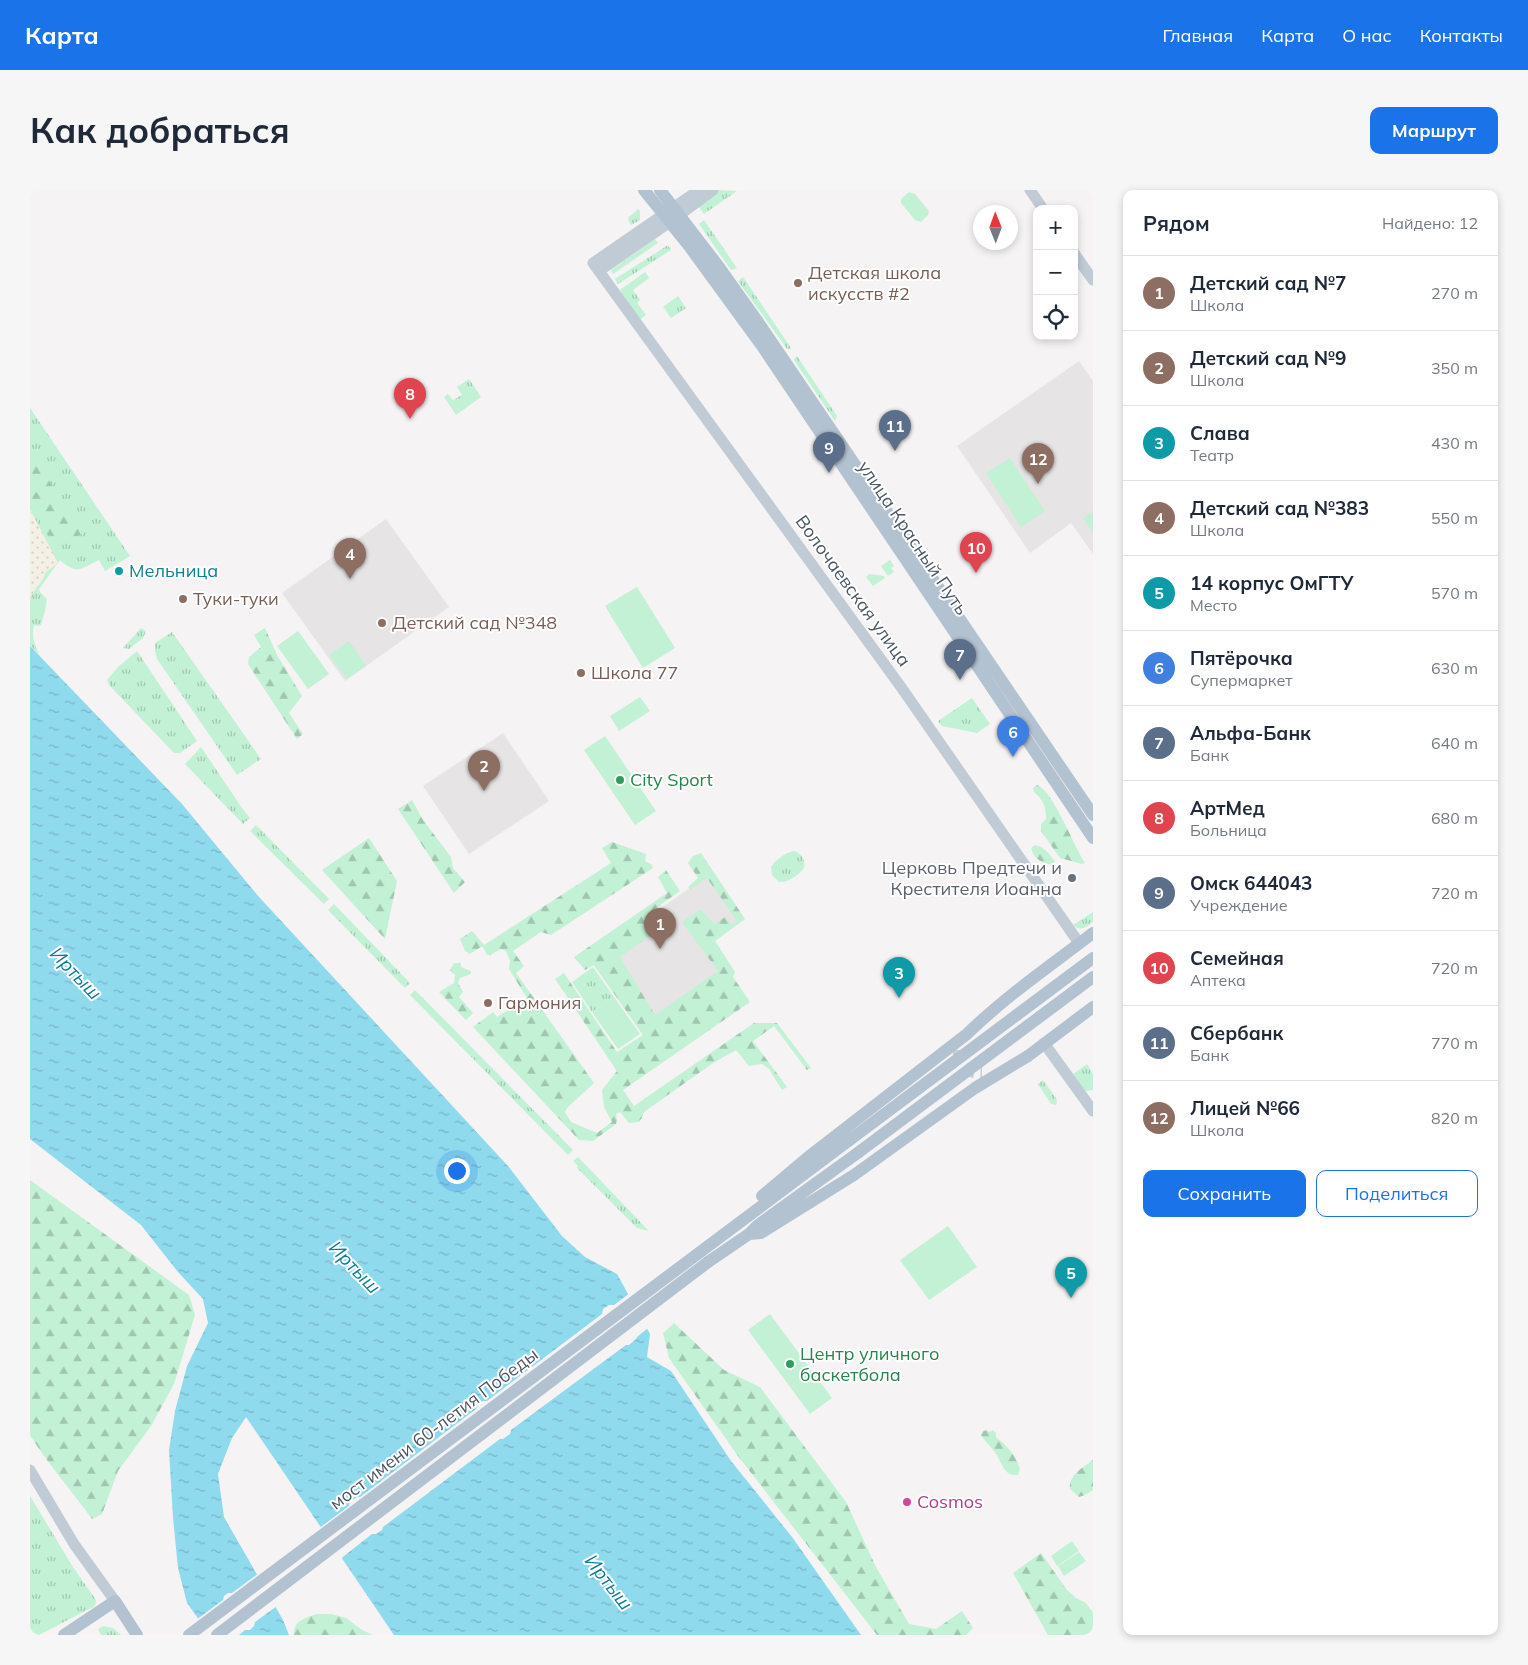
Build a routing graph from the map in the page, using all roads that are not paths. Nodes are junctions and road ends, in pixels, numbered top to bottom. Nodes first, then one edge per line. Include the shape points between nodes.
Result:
1 (644, 190) edge
2 (660, 190) edge
3 (698, 190) edge
4 (713, 190) edge
5 (1030, 190) edge
6 (1040, 205) edge
7 (672, 215) junction
8 (1078, 259) edge
9 (1093, 280) edge
10 (884, 517) junction
11 (1093, 815) edge
12 (1093, 838) edge
13 (1093, 933) edge
14 (1079, 943) junction
15 (1093, 958) edge
16 (1093, 978) edge
17 (1093, 1007) edge
18 (967, 1034) junction
19 (1044, 1044) junction
20 (959, 1050) dead end
21 (1010, 1067) junction
22 (982, 1073) tunnel mouth
23 (1093, 1111) edge
24 (750, 1215) junction
25 (749, 1234) junction
26 (30, 1470) edge
27 (117, 1604) junction
28 (64, 1635) edge
29 (78, 1635) edge
30 (137, 1635) edge
31 (189, 1635) edge
32 (217, 1635) edge

1 - 7 main road, улица Красный Путь
2 - 7 main road, улица Красный Путь
3 - 7 street
4 - 7 street
5 - 6 street
7 - 10 main road, улица Красный Путь via 758,322
7 - 14 street, Волочаевская улица via 596,267 901,687
8 - 9 street
10 - 11 main road, улица Красный Путь
10 - 12 main road, улица Красный Путь
13 - 14 main road
14 - 18 main road via 996,1006
15 - 24 main road, мост имени 60-летия Победы, bridge
16 - 25 main road, bridge
17 - 19 main road
18 - 20 main road
18 - 24 main road via 771,1188 757,1200
19 - 21 main road
19 - 23 street
21 - 22 main road
21 - 25 main road via 974,1088 854,1175 762,1232
24 - 31 main road, мост имени 60-летия Победы
25 - 32 main road, мост имени 60-летия Победы, bridge
26 - 27 street via 74,1544
27 - 28 main road
27 - 29 main road
27 - 30 main road

